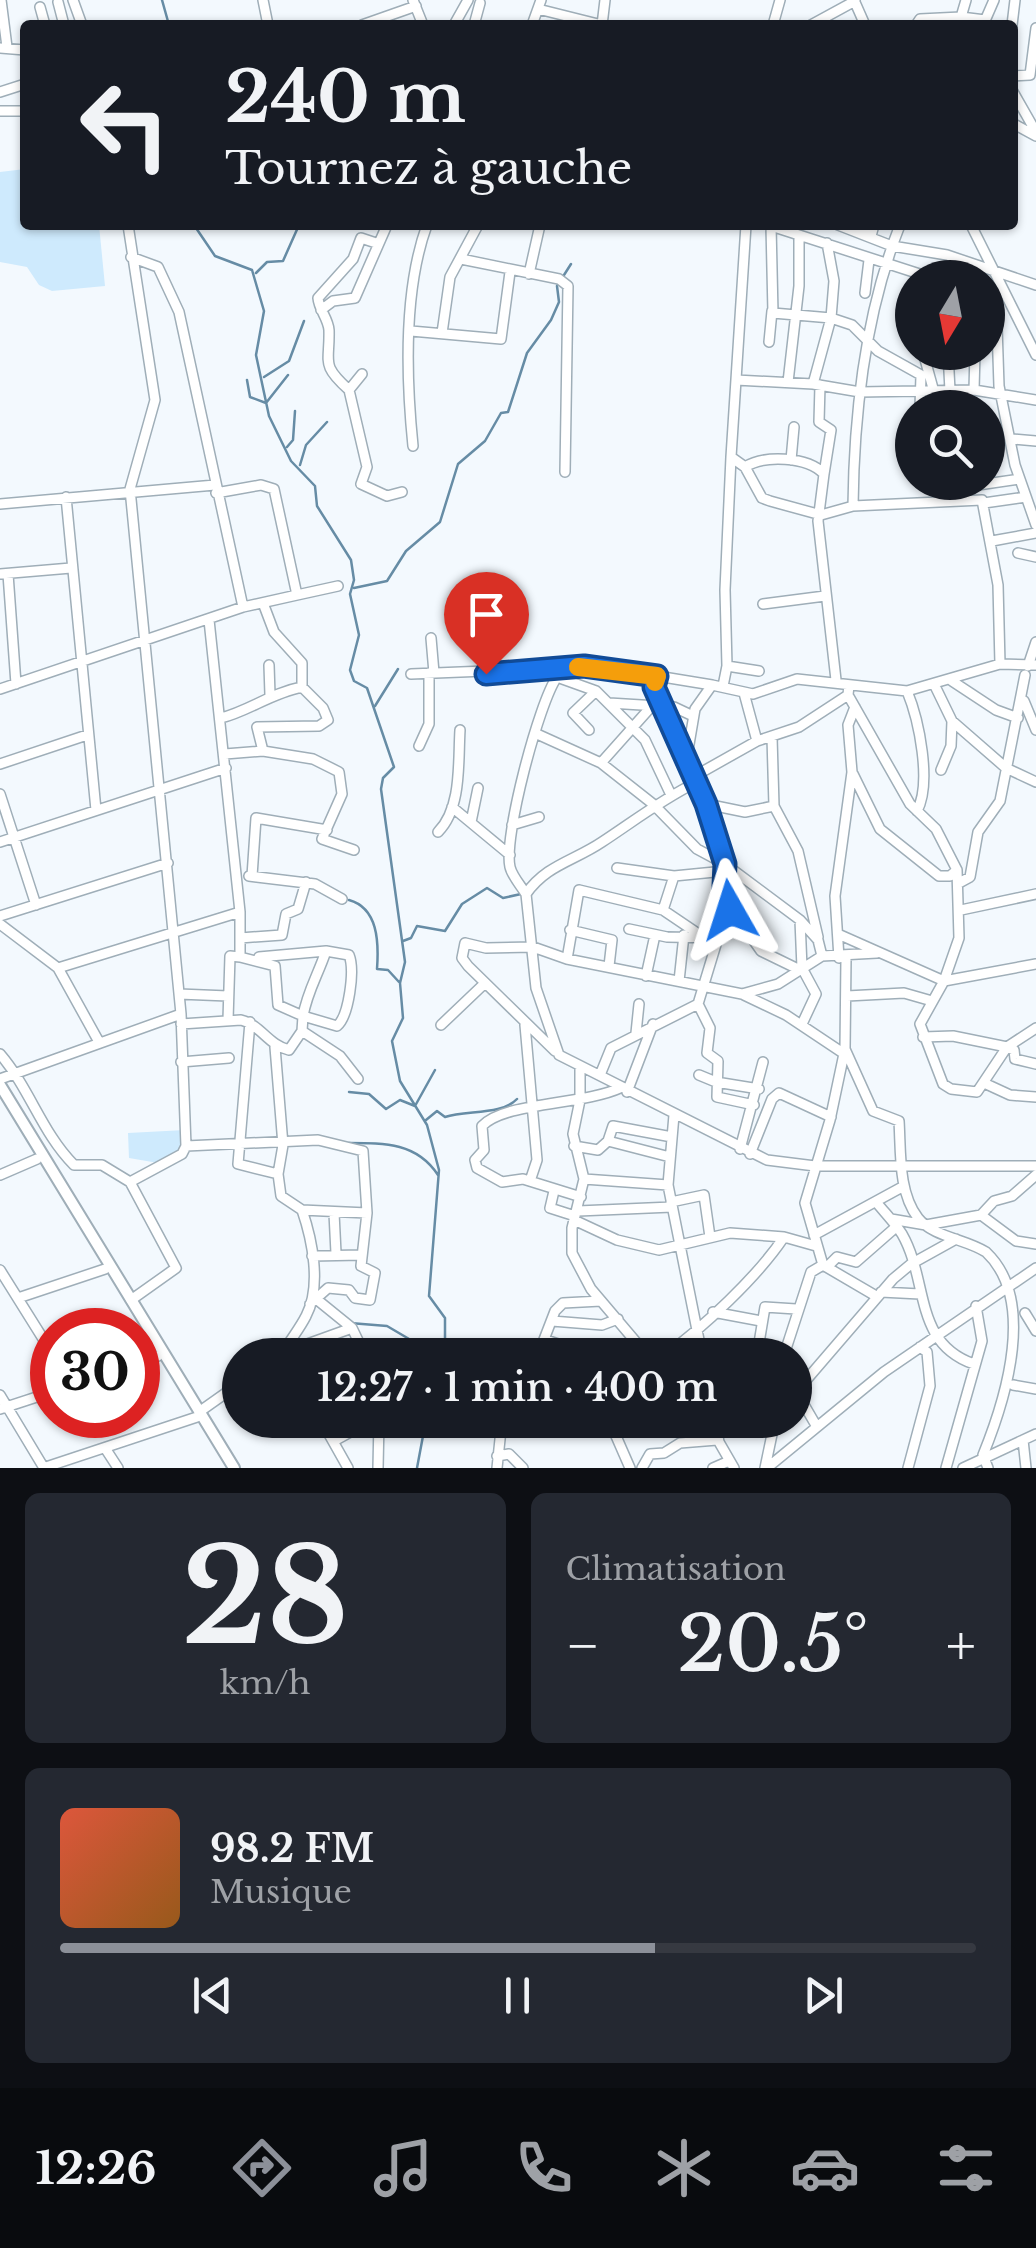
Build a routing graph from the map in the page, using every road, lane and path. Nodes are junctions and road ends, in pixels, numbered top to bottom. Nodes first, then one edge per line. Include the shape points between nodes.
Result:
1 (1, 0) edge
2 (966, 0) edge
3 (854, 1) edge
4 (415, 2) edge
5 (480, 3) dead end
6 (540, 4) edge
7 (40, 8) dead end
8 (961, 17) junction
9 (44, 20) edge
10 (374, 20) edge
11 (475, 20) edge
12 (587, 20) edge
13 (821, 20) edge
14 (920, 20) edge
15 (975, 20) edge
16 (1036, 35) edge
17 (3, 48) edge
18 (1018, 76) edge
19 (1018, 101) edge
20 (1036, 134) edge
21 (129, 230) edge
22 (384, 230) edge
23 (425, 230) edge
24 (476, 230) edge
25 (539, 230) edge
26 (746, 230) edge
27 (769, 230) edge
28 (781, 230) edge
29 (873, 230) edge
30 (898, 230) edge
31 (974, 230) edge
32 (799, 236) junction
33 (827, 242) junction
34 (376, 244) junction
35 (892, 246) junction
36 (132, 257) junction
37 (461, 259) junction
38 (869, 260) junction
39 (957, 260) edge
40 (990, 260) edge
41 (888, 264) junction
42 (895, 266) edge
43 (510, 272) junction
44 (1005, 272) edge
45 (529, 274) junction
46 (1036, 285) edge
47 (1005, 288) edge
48 (865, 293) dead end
49 (1005, 299) edge
50 (1012, 300) junction
51 (321, 310) junction
52 (772, 312) junction
53 (795, 315) junction
54 (830, 318) junction
55 (410, 331) junction
56 (442, 333) junction
57 (868, 336) junction
58 (769, 342) dead end
59 (1036, 356) edge
60 (949, 370) edge
61 (975, 370) edge
62 (362, 374) dead end
63 (736, 380) junction
64 (788, 382) junction
65 (816, 384) junction
66 (348, 390) junction
67 (927, 390) edge
68 (950, 390) edge
69 (974, 390) edge
70 (860, 392) junction
71 (895, 392) edge
72 (1005, 393) edge
73 (1036, 400) edge
74 (1005, 409) edge
75 (794, 426) dead end
76 (1012, 439) junction
77 (1036, 440) edge
78 (413, 446) dead end
79 (731, 458) junction
80 (791, 460) junction
81 (745, 467) junction
82 (565, 472) dead end
83 (824, 474) junction
84 (1020, 480) junction
85 (1005, 481) edge
86 (216, 489) junction
87 (130, 490) junction
88 (402, 492) dead end
89 (1026, 497) junction
90 (66, 498) junction
91 (951, 500) edge
92 (972, 500) edge
93 (984, 503) junction
94 (0, 504) edge
95 (852, 506) junction
96 (821, 515) junction
97 (1036, 529) edge
98 (992, 541) junction
99 (1018, 553) dead end
100 (1036, 557) edge
101 (72, 568) junction
102 (4, 574) edge
103 (338, 586) dead end
104 (297, 594) junction
105 (825, 596) junction
106 (263, 603) junction
107 (763, 604) dead end
108 (243, 607) junction
109 (5, 618) edge
110 (209, 620) junction
111 (431, 638) dead end
112 (147, 641) junction
113 (1036, 642) edge
114 (79, 663) junction
115 (1000, 664) junction
116 (269, 665) dead end
117 (727, 666) junction
118 (1027, 668) edge
119 (759, 671) dead end
120 (432, 673) junction
121 (411, 674) dead end
122 (657, 676) junction
123 (836, 680) junction
124 (952, 680) junction
125 (1036, 680) edge
126 (16, 684) junction
127 (717, 686) junction
128 (935, 686) junction
129 (302, 687) junction
130 (0, 689) edge
131 (849, 690) junction
132 (596, 691) junction
133 (907, 691) junction
134 (744, 693) junction
135 (270, 695) junction
136 (1023, 699) junction
137 (608, 703) junction
138 (855, 707) junction
139 (246, 708) junction
140 (650, 708) junction
141 (661, 708) junction
142 (693, 716) junction
143 (220, 718) junction
144 (1018, 718) junction
145 (952, 721) junction
146 (257, 728) junction
147 (631, 729) junction
148 (460, 730) dead end
149 (589, 730) dead end
150 (1036, 730) edge
151 (537, 734) junction
152 (86, 735) junction
153 (772, 736) junction
154 (757, 741) junction
155 (418, 746) dead end
156 (263, 751) junction
157 (224, 754) junction
158 (686, 762) junction
159 (601, 763) junction
160 (0, 764) edge
161 (226, 768) junction
162 (1006, 768) junction
163 (941, 770) dead end
164 (852, 772) junction
165 (694, 780) junction
166 (1036, 782) edge
167 (478, 788) dead end
168 (161, 789) junction
169 (0, 794) edge
170 (670, 795) junction
171 (654, 804) junction
172 (706, 804) junction
173 (774, 806) junction
174 (452, 807) junction
175 (96, 810) junction
176 (917, 812) junction
177 (538, 818) dead end
178 (471, 822) junction
179 (512, 825) junction
180 (327, 830) junction
181 (438, 832) dead end
182 (14, 837) junction
183 (0, 842) edge
184 (354, 850) dead end
185 (510, 855) junction
186 (168, 864) junction
187 (617, 868) dead end
188 (725, 868) junction
189 (956, 870) junction
190 (237, 876) junction
191 (252, 876) junction
192 (674, 876) junction
193 (306, 882) junction
194 (959, 883) junction
195 (526, 894) junction
196 (1036, 894) edge
197 (342, 900) dead end
198 (36, 905) junction
199 (723, 908) junction
200 (663, 910) junction
201 (961, 910) junction
202 (240, 912) junction
203 (0, 916) edge
204 (800, 920) junction
205 (0, 924) edge
206 (629, 929) dead end
207 (570, 930) junction
208 (174, 934) junction
209 (838, 934) junction
210 (655, 935) junction
211 (684, 935) junction
212 (700, 936) junction
213 (240, 938) junction
214 (718, 938) junction
215 (818, 940) junction
216 (533, 947) junction
217 (326, 951) junction
218 (878, 953) junction
219 (240, 956) junction
220 (822, 956) junction
221 (256, 958) junction
222 (843, 958) junction
223 (567, 959) junction
224 (1036, 964) edge
225 (609, 966) junction
226 (58, 968) junction
227 (801, 969) junction
228 (646, 976) junction
229 (679, 981) junction
230 (944, 982) junction
231 (702, 983) junction
232 (484, 984) junction
233 (180, 994) junction
234 (742, 994) junction
235 (228, 996) junction
236 (848, 996) junction
237 (932, 1001) junction
238 (639, 1004) dead end
239 (698, 1004) junction
240 (303, 1016) junction
241 (1036, 1016) edge
242 (181, 1019) junction
243 (228, 1020) junction
244 (250, 1022) junction
245 (654, 1024) junction
246 (802, 1024) junction
247 (525, 1025) junction
248 (441, 1026) dead end
249 (1031, 1030) edge
250 (302, 1031) junction
251 (636, 1033) junction
252 (923, 1036) junction
253 (99, 1042) junction
254 (275, 1046) junction
255 (1008, 1047) junction
256 (844, 1051) junction
257 (0, 1054) edge
258 (559, 1056) junction
259 (229, 1058) dead end
260 (181, 1062) junction
261 (764, 1062) dead end
262 (1036, 1064) edge
263 (580, 1066) junction
264 (17, 1074) junction
265 (600, 1075) junction
266 (699, 1075) dead end
267 (358, 1079) dead end
268 (0, 1082) edge
269 (716, 1082) junction
270 (984, 1082) junction
271 (759, 1089) junction
272 (624, 1090) junction
273 (1036, 1097) edge
274 (0, 1099) edge
275 (580, 1100) junction
276 (754, 1105) junction
277 (530, 1108) junction
278 (674, 1115) junction
279 (830, 1117) junction
280 (672, 1137) junction
281 (608, 1141) junction
282 (241, 1142) junction
283 (283, 1145) junction
284 (186, 1146) junction
285 (574, 1146) junction
286 (745, 1151) junction
287 (670, 1157) junction
288 (37, 1159) junction
289 (902, 1164) junction
290 (815, 1166) junction
291 (1036, 1166) edge
292 (0, 1174) edge
293 (278, 1174) junction
294 (1036, 1175) edge
295 (584, 1178) junction
296 (530, 1181) junction
297 (130, 1182) junction
298 (668, 1185) junction
299 (904, 1186) junction
300 (554, 1191) junction
301 (581, 1197) junction
302 (672, 1204) junction
303 (877, 1204) junction
304 (302, 1210) junction
305 (334, 1213) junction
306 (368, 1213) junction
307 (981, 1215) junction
308 (576, 1216) junction
309 (893, 1223) junction
310 (926, 1226) junction
311 (710, 1237) junction
312 (784, 1237) junction
313 (956, 1239) junction
314 (815, 1240) junction
315 (1036, 1244) edge
316 (678, 1245) junction
317 (336, 1252) junction
318 (312, 1256) junction
319 (361, 1256) junction
320 (911, 1264) junction
321 (825, 1266) junction
322 (1036, 1268) edge
323 (105, 1269) junction
324 (0, 1270) edge
325 (1010, 1283) junction
326 (878, 1294) junction
327 (920, 1294) junction
328 (18, 1298) junction
329 (131, 1300) junction
330 (313, 1301) junction
331 (601, 1301) junction
332 (976, 1306) junction
333 (129, 1308) edge
334 (796, 1309) junction
335 (713, 1312) junction
336 (1025, 1314) junction
337 (30, 1318) edge
338 (618, 1319) junction
339 (552, 1321) junction
340 (762, 1322) junction
341 (352, 1328) junction
342 (1036, 1331) edge
343 (933, 1336) junction
344 (290, 1338) edge
345 (324, 1338) edge
346 (357, 1338) edge
347 (547, 1338) edge
348 (633, 1338) edge
349 (698, 1338) joint
350 (759, 1338) edge
351 (788, 1338) edge
352 (920, 1347) junction
353 (160, 1359) edge
354 (974, 1364) junction
355 (812, 1369) edge
356 (1013, 1384) junction
357 (1036, 1389) edge
358 (0, 1395) edge
359 (222, 1397) edge
360 (30, 1399) edge
361 (4, 1408) edge
362 (198, 1414) junction
363 (812, 1417) edge
364 (817, 1427) junction
365 (1036, 1434) edge
366 (332, 1438) edge
367 (340, 1438) edge
368 (376, 1438) edge
369 (500, 1438) edge
370 (617, 1438) edge
371 (715, 1438) edge
372 (717, 1438) edge
373 (772, 1438) edge
374 (1022, 1440) junction
375 (334, 1441) junction
376 (718, 1442) junction
377 (106, 1448) junction
378 (497, 1456) junction
379 (983, 1456) junction
380 (731, 1464) edge
381 (44, 1468) edge
382 (118, 1468) edge
383 (231, 1468) edge
384 (348, 1468) edge
385 (378, 1468) edge
386 (497, 1468) edge
387 (523, 1468) edge
388 (630, 1468) edge
389 (642, 1468) edge
390 (714, 1468) edge
391 (766, 1468) edge
392 (908, 1468) edge
393 (946, 1468) edge
394 (963, 1468) edge
395 (988, 1468) edge
396 (1026, 1468) edge

1 - 17 street
2 - 8 street
3 - 13 street
4 - 10 street
5 - 11 street
6 - 12 street
7 - 9 street
8 - 14 street
8 - 15 street
16 - 18 street via 1030,75
19 - 20 street
21 - 36 street
22 - 34 street
23 - 55 street
24 - 37 street
25 - 45 street
26 - 63 street
27 - 52 street
28 - 32 street
29 - 35 street
30 - 35 street
31 - 40 street
32 - 33 street
32 - 53 street
33 - 38 street
33 - 54 street via 834,281
34 - 51 street via 355,298
34 - 51 street via 361,239 349,265 320,292
35 - 39 street
35 - 41 street
36 - 86 street via 158,267 179,312
36 - 87 street via 155,400
37 - 43 street
37 - 56 street via 450,277
38 - 41 street
38 - 48 street
41 - 42 street
41 - 57 street
43 - 45 street
43 - 56 street via 501,339
44 - 46 street
45 - 82 street via 559,279 569,292
47 - 50 street
49 - 50 street
50 - 59 street
51 - 66 street via 330,371
52 - 53 street
52 - 58 street
53 - 54 street
53 - 64 street
54 - 57 street
54 - 65 street
55 - 56 street
55 - 78 street
57 - 67 street via 878,351 921,375
57 - 70 street
60 - 68 street
61 - 69 street
62 - 66 street
63 - 64 street
63 - 79 street
64 - 65 street
65 - 70 street
65 - 83 street via 819,422 832,437
66 - 88 street via 367,467 361,484 387,496
70 - 71 street
70 - 95 street
72 - 73 street
74 - 76 street
75 - 80 street
76 - 77 street
76 - 84 street
79 - 81 street
79 - 117 street
80 - 81 street
80 - 83 street
81 - 96 street via 762,498
83 - 96 street
84 - 85 street
84 - 89 street
86 - 87 street
86 - 104 street via 274,488
86 - 108 street
87 - 90 street
87 - 112 street
89 - 93 street
89 - 97 street
90 - 94 street
90 - 101 street
91 - 95 street
92 - 93 street
93 - 98 street
95 - 96 street
96 - 105 street
97 - 98 street
98 - 115 street
99 - 100 street
101 - 102 street
101 - 114 street
102 - 109 street
103 - 104 street
104 - 106 street
105 - 107 street
105 - 123 street
106 - 108 street
106 - 129 street via 274,632 302,663
108 - 110 street
109 - 126 street
110 - 112 street
110 - 143 street
111 - 120 street
112 - 114 street
112 - 168 street
113 - 118 street
114 - 126 street
114 - 152 street
115 - 118 street
115 - 124 street
116 - 135 street
117 - 119 street
117 - 127 street
118 - 125 street
118 - 136 street
120 - 121 street
120 - 122 street via 584,666
120 - 155 street via 429,724
122 - 127 street
122 - 141 street
123 - 131 street
123 - 134 street via 788,679
124 - 128 street
124 - 144 street
126 - 130 street
127 - 134 street
127 - 142 street
128 - 133 street
128 - 145 street
129 - 135 street
129 - 146 street via 323,708 325,723
131 - 133 street
131 - 138 street
131 - 153 street via 799,728
132 - 137 street
132 - 149 street via 572,713
132 - 151 street via 557,678
133 - 176 street via 923,792
134 - 154 street
135 - 139 street
136 - 144 street
136 - 150 street
137 - 140 street
137 - 147 street
138 - 164 street via 848,730
138 - 176 street
139 - 143 street
139 - 146 street
140 - 141 street
140 - 147 street
141 - 142 street
141 - 158 street
142 - 158 street
143 - 157 street
144 - 162 street
145 - 162 street
145 - 163 street via 952,746
146 - 156 street
147 - 159 street
147 - 170 street via 652,749
148 - 174 street
151 - 159 street
151 - 179 street
152 - 160 street
152 - 175 street
153 - 154 street
153 - 173 street
154 - 165 street
156 - 157 street
156 - 180 street via 339,772 342,794
157 - 161 street
158 - 165 street
159 - 171 street
161 - 168 street
161 - 190 street
162 - 166 street
162 - 194 street via 1000,800 974,842 970,878
164 - 189 street via 880,829 939,876
164 - 209 street via 837,868
165 - 170 street
165 - 172 street
167 - 178 street
168 - 175 street
168 - 186 street
169 - 182 street
170 - 171 street
171 - 188 street via 696,849
171 - 195 street via 599,845 547,869
172 - 173 street via 744,812
172 - 188 street
173 - 215 street via 798,851
174 - 178 street
174 - 181 street
175 - 182 street
176 - 189 street via 936,829
177 - 179 street
178 - 185 street
179 - 185 street
180 - 184 street via 324,841
180 - 191 street via 256,818
182 - 183 street
182 - 198 street
185 - 195 street via 510,870
186 - 198 street
186 - 208 street
187 - 192 street
188 - 192 street
188 - 199 street
188 - 204 street
189 - 194 street
190 - 191 street
190 - 202 street
191 - 193 street
192 - 200 street
193 - 197 street
193 - 213 street via 298,909 286,914 282,936
194 - 201 street
195 - 216 street
196 - 201 street
198 - 203 street
199 - 214 street
199 - 227 street via 761,951
200 - 207 street via 579,890
200 - 212 street
201 - 230 street
202 - 208 street
202 - 213 street
204 - 215 street
204 - 227 street
205 - 226 street
206 - 210 street
207 - 223 street
207 - 225 street via 612,940
208 - 226 street
208 - 233 street
209 - 218 street
209 - 222 street
210 - 211 street
210 - 228 street
211 - 212 street
211 - 229 street
212 - 214 street
213 - 219 street
214 - 231 street
215 - 220 street
216 - 223 street
216 - 232 street via 465,943 462,958
216 - 258 street via 536,988
217 - 221 street
217 - 240 street
217 - 240 street via 352,957 343,1021 337,1026
218 - 222 street
218 - 230 street
219 - 221 street
219 - 235 street via 230,956
220 - 222 street
220 - 227 street
221 - 240 street via 278,970 278,1005
222 - 236 street
223 - 225 street
224 - 230 street
225 - 228 street
226 - 253 street
227 - 234 street
227 - 246 street via 816,994
228 - 229 street
229 - 231 street
230 - 237 street
231 - 234 street
231 - 239 street
232 - 247 street
232 - 248 street
233 - 235 street
233 - 242 street
234 - 246 street
235 - 243 street
236 - 237 street via 904,993
236 - 256 street
237 - 252 street via 921,1019
238 - 251 street
239 - 245 street
239 - 269 street via 710,1028 707,1053 718,1061
240 - 250 street
241 - 249 street
242 - 243 street
242 - 253 street
242 - 260 street
243 - 244 street
244 - 254 street
244 - 282 street
245 - 251 street
245 - 272 street
246 - 256 street
247 - 258 street
247 - 277 street
249 - 255 street
250 - 254 street via 292,1050
250 - 267 street via 340,1056
251 - 265 street via 611,1048
252 - 255 street
252 - 270 street via 947,1087 977,1092
253 - 264 street
254 - 283 street
255 - 262 street via 1015,1059
255 - 270 street
256 - 279 street
256 - 289 street via 873,1111 899,1121
257 - 264 street
258 - 263 street
259 - 260 street
260 - 284 street
261 - 271 street
263 - 265 street
263 - 275 street
264 - 268 street
264 - 297 street via 51,1142 74,1165 102,1165
265 - 272 street
266 - 269 street
268 - 329 street
269 - 271 street
269 - 276 street via 717,1097
270 - 273 street via 1005,1094
271 - 276 street
272 - 275 street
272 - 278 street
274 - 288 street
275 - 277 street
275 - 285 street
276 - 286 street
277 - 296 street via 536,1160
277 - 296 street via 502,1112 484,1124 484,1150 474,1163 502,1182
278 - 280 street
278 - 286 street
279 - 286 street via 779,1093
279 - 290 street
280 - 281 street via 613,1126
280 - 287 street
281 - 285 street via 598,1150
281 - 287 street
282 - 283 street
282 - 284 street
282 - 293 street via 238,1167
283 - 293 street
283 - 306 street via 318,1140 363,1151
284 - 297 street
285 - 295 street
286 - 290 street
287 - 298 street
288 - 292 street
288 - 323 street
289 - 290 street
289 - 291 street
289 - 299 street
290 - 314 street via 805,1203
293 - 304 street via 281,1196
294 - 307 street
295 - 298 street
295 - 301 street
296 - 300 street
297 - 329 street via 176,1268
298 - 302 street
299 - 303 street
299 - 310 street
300 - 301 street
300 - 308 street via 550,1208
301 - 308 street
302 - 308 street
302 - 311 street via 704,1195
302 - 316 street
303 - 309 street
303 - 314 street
304 - 305 street
304 - 318 street
305 - 306 street
305 - 317 street
306 - 319 street
307 - 310 street
307 - 315 street via 1016,1241
308 - 316 street via 617,1240 659,1250
308 - 331 street via 572,1253
309 - 310 street
309 - 320 street
309 - 321 street via 856,1262 837,1258
310 - 313 street
311 - 312 street
311 - 316 street
312 - 314 street
312 - 335 street
313 - 320 street
313 - 325 street via 993,1257
314 - 321 street
316 - 349 street
317 - 318 street
317 - 319 street
318 - 330 street
319 - 330 street via 361,1266 374,1273 368,1302 336,1288
320 - 326 street
320 - 327 street
321 - 326 street
321 - 334 street via 810,1272
322 - 325 street
323 - 328 street
323 - 333 street
324 - 328 street
325 - 332 street
325 - 336 street
326 - 327 street
326 - 355 street
327 - 343 street
328 - 337 street
329 - 362 street
330 - 341 street
330 - 344 street
331 - 338 street
331 - 339 street via 564,1303
332 - 343 street
332 - 354 street via 982,1342
334 - 340 street via 766,1306
334 - 351 street
335 - 340 street
335 - 349 street
336 - 342 street
336 - 356 street
338 - 339 street
338 - 348 street
339 - 347 street
340 - 350 street
341 - 345 street
341 - 346 street
343 - 352 street
343 - 354 street via 950,1354
352 - 364 street
352 - 392 street via 927,1352 930,1386
353 - 362 street
354 - 393 street
356 - 357 street
356 - 379 street
358 - 361 street
359 - 362 street
360 - 361 street
361 - 381 street
362 - 377 street
362 - 383 street
363 - 364 street
364 - 391 street
365 - 374 street
366 - 375 street
367 - 375 street
368 - 385 street
369 - 378 street
370 - 388 street
371 - 376 street
372 - 376 street
373 - 391 street
374 - 379 street
374 - 396 street
375 - 384 street
376 - 380 street
376 - 389 street via 692,1441 650,1454
377 - 381 street
377 - 382 street
378 - 386 street
378 - 387 street via 509,1454
379 - 394 street
379 - 395 street
380 - 390 street

